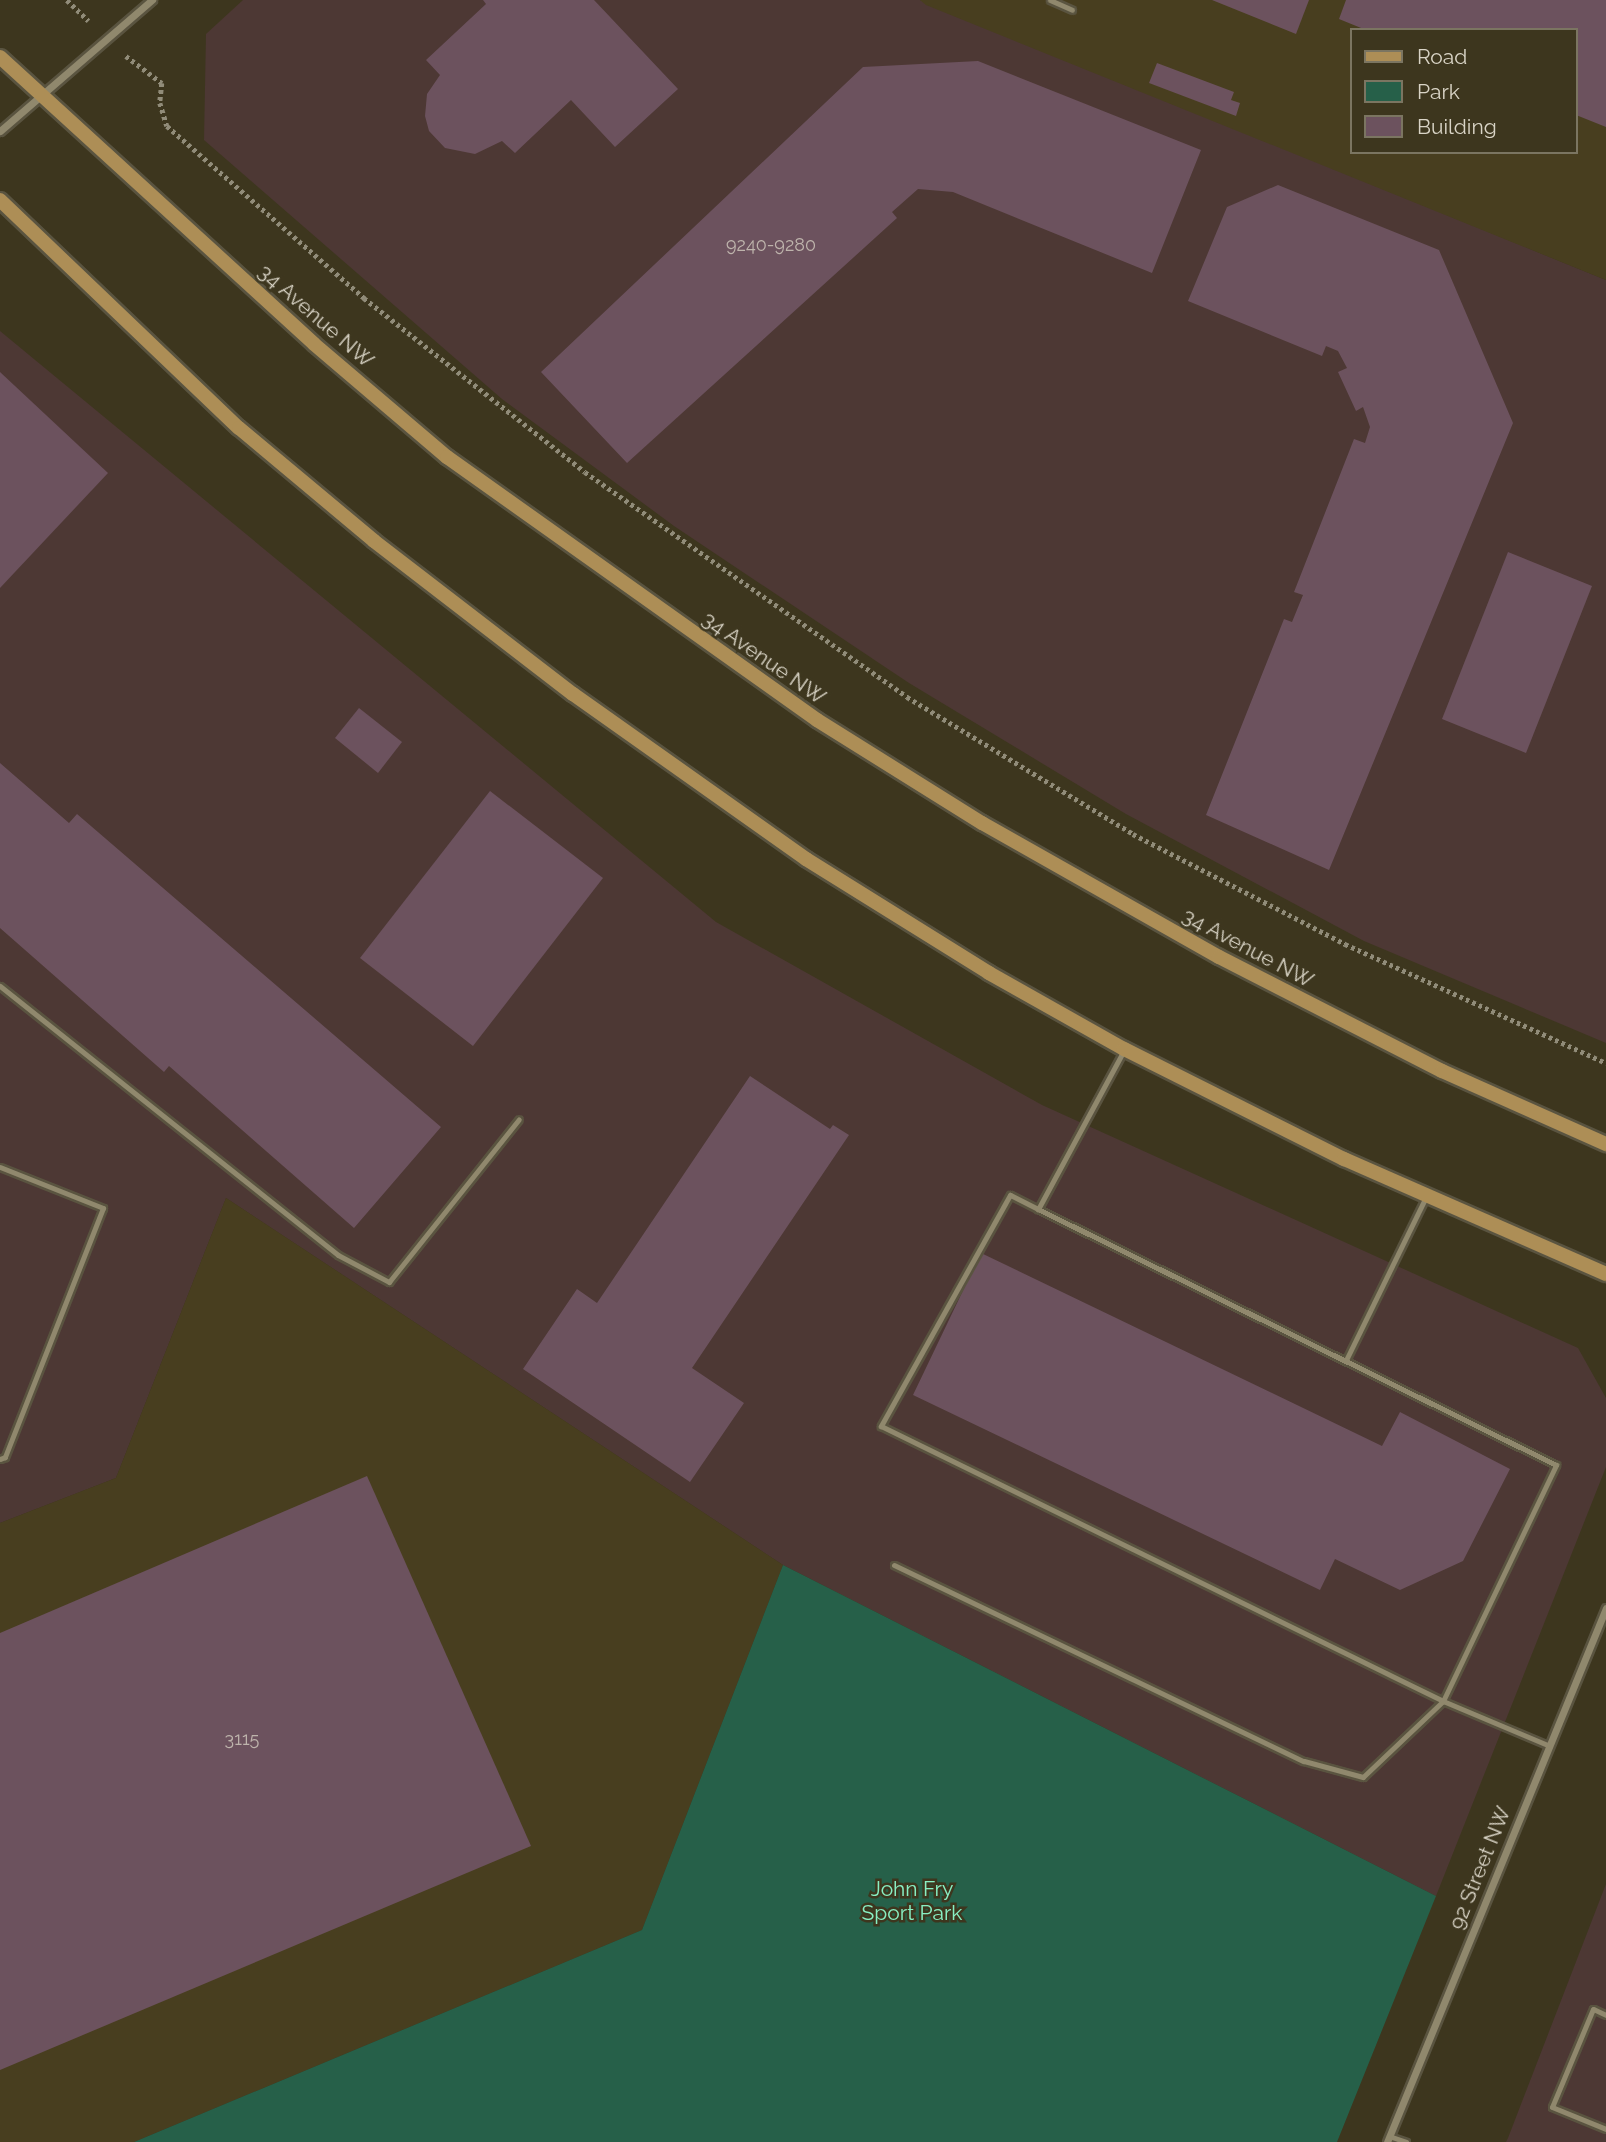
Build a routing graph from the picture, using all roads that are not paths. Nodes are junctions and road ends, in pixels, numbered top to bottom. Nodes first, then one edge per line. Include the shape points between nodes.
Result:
1 (152, 0) edge
2 (1050, 0) edge
3 (1072, 9) dead end
4 (0, 57) edge
5 (41, 96) junction
6 (0, 131) edge
7 (0, 200) edge
8 (0, 986) edge
9 (1125, 1049) junction
10 (519, 1119) dead end
11 (1606, 1144) edge
12 (0, 1167) edge
13 (1427, 1196) junction
14 (1038, 1209) junction
15 (1606, 1274) edge
16 (1346, 1360) junction
17 (0, 1459) edge
18 (894, 1565) dead end
19 (1606, 1608) edge
20 (1443, 1701) junction
21 (1550, 1746) junction
22 (1606, 2015) edge
23 (1606, 2129) edge
24 (1388, 2139) edge
25 (1406, 2142) edge

1 - 5 street
2 - 3 lane
4 - 5 main road, 34 Avenue NW
5 - 6 street
5 - 11 main road, 34 Avenue NW via 314,344 447,457 603,573 817,720 982,823 1219,957 1441,1071
7 - 9 main road via 239,428 374,541 573,694 806,859 999,980
8 - 10 lane via 338,1255 389,1282
9 - 13 main road
9 - 14 lane
12 - 17 lane via 103,1208 5,1457
13 - 15 main road
13 - 16 lane
14 - 16 lane
14 - 20 lane via 1010,1195 881,1426
16 - 20 lane via 1556,1465
18 - 20 lane via 1304,1761 1363,1777
19 - 21 street, 92 Street NW
20 - 21 lane
21 - 24 street, 92 Street NW
22 - 23 lane via 1593,2009 1552,2107
24 - 25 lane

